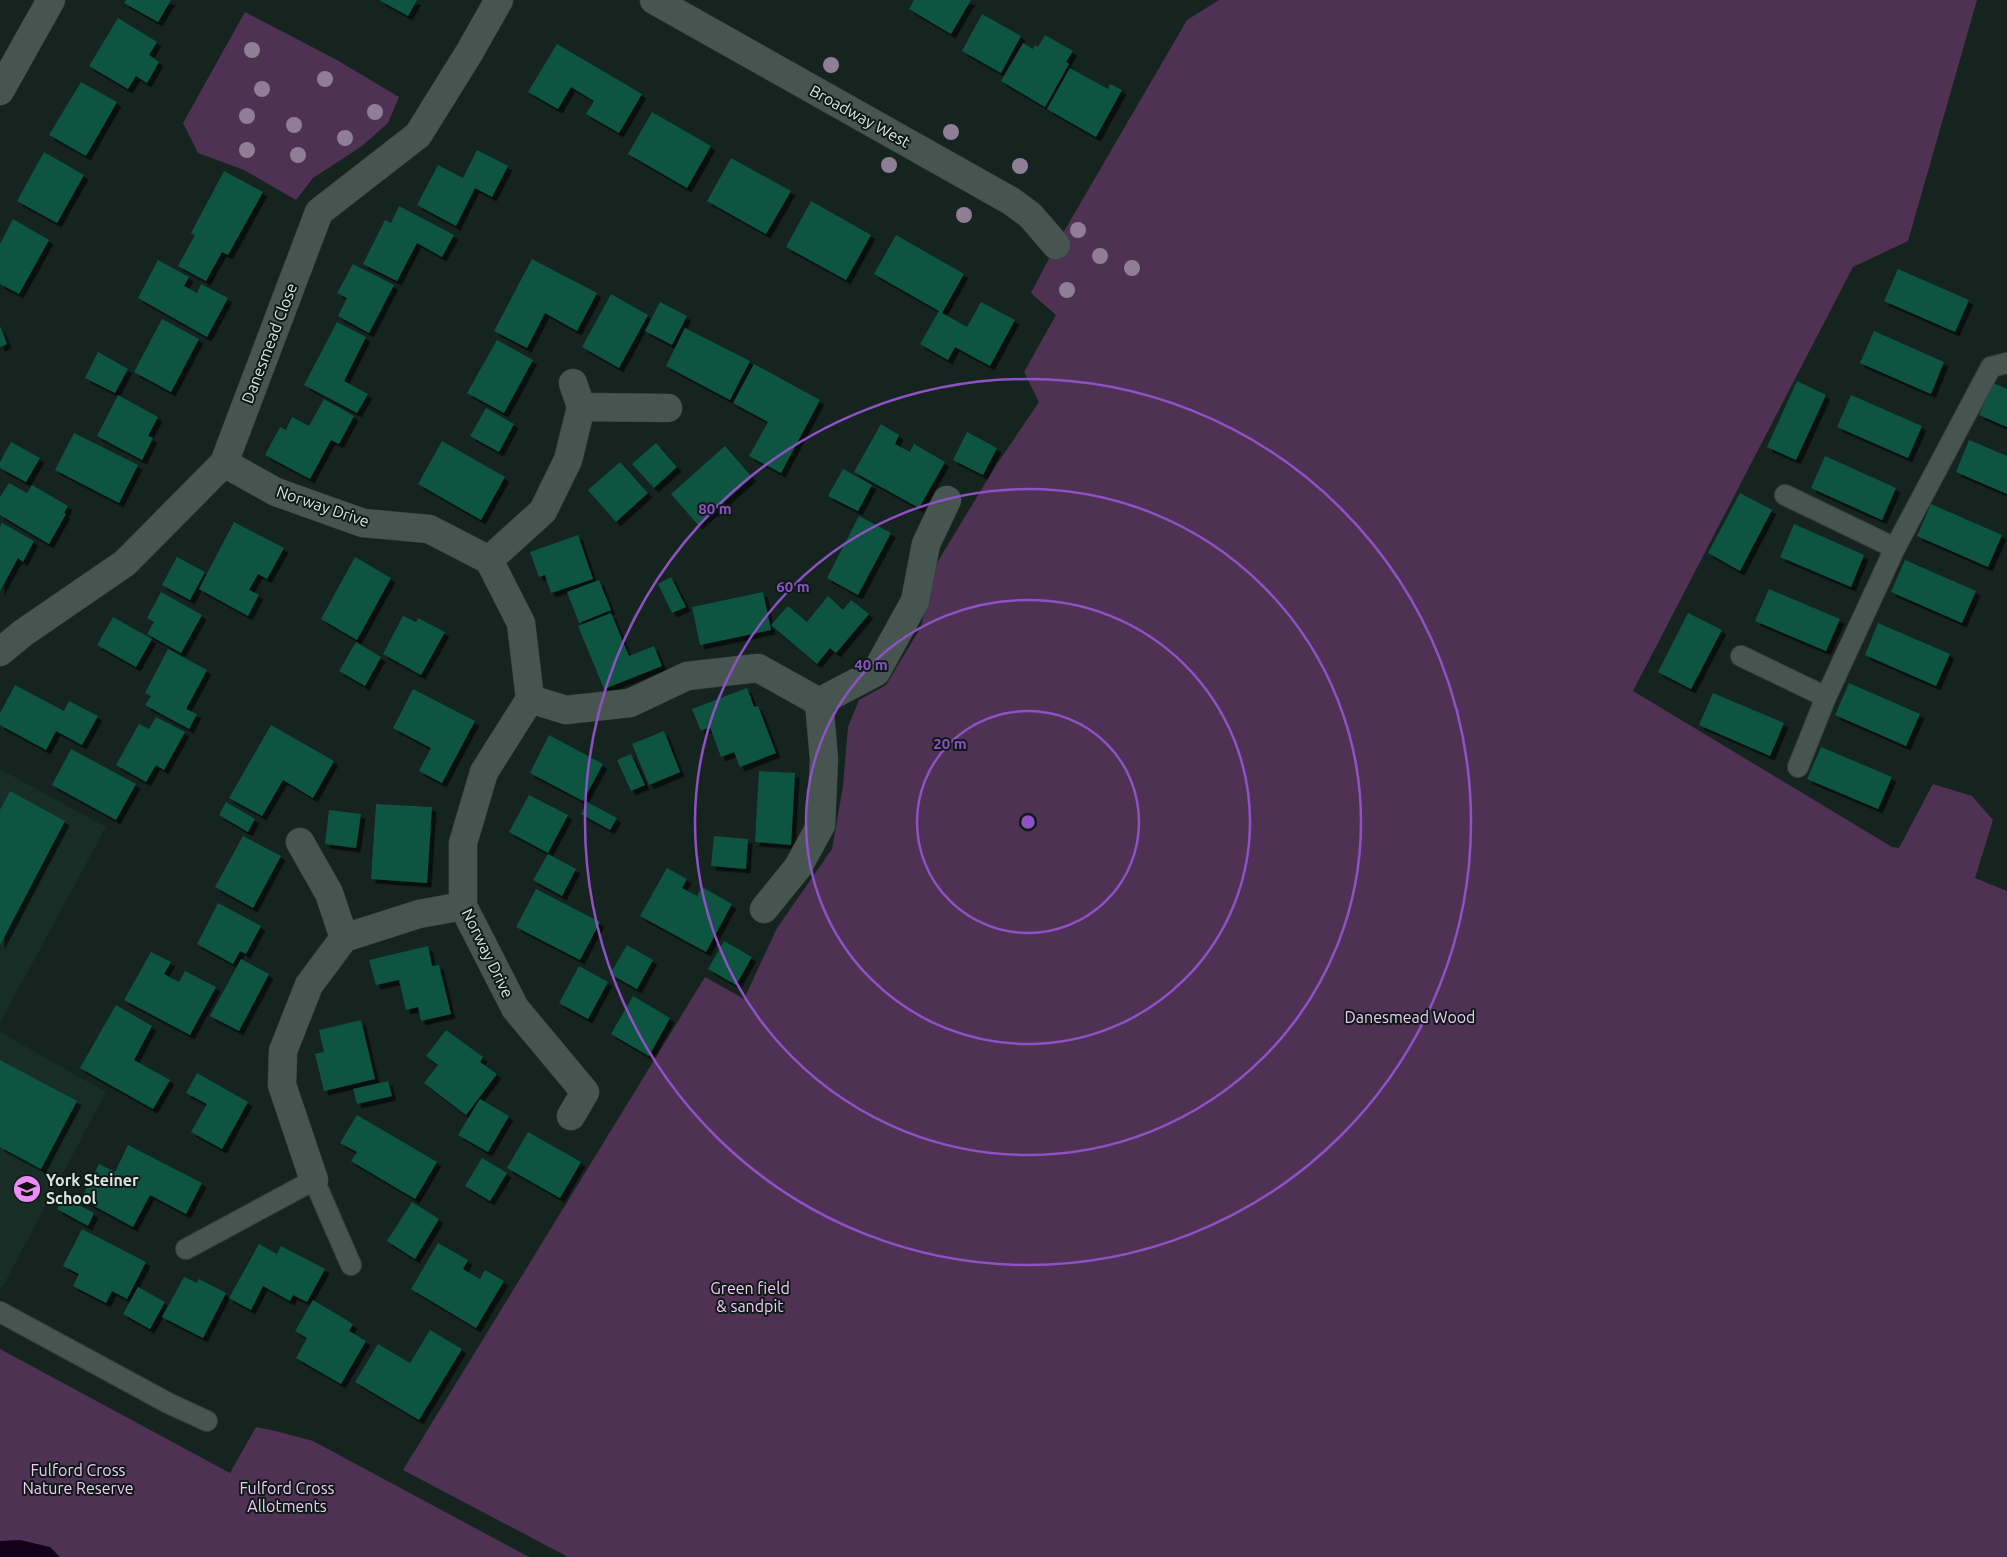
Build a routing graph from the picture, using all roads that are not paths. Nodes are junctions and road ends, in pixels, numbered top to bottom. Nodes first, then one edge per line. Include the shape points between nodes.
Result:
1 (51, 0) edge
2 (499, 0) edge
3 (654, 0) edge
4 (0, 90) edge
5 (1056, 245) dead end
6 (2007, 363) edge
7 (668, 408) dead end
8 (224, 463) junction
9 (1785, 495) dead end
10 (947, 500) dead end
11 (1895, 548) junction
12 (489, 560) junction
13 (0, 652) edge
14 (1741, 656) dead end
15 (1826, 697) junction
16 (530, 699) junction
17 (819, 702) junction
18 (1798, 767) dead end
19 (300, 842) dead end
20 (464, 906) junction
21 (764, 909) dead end
22 (344, 938) junction
23 (571, 1116) dead end
24 (314, 1180) junction
25 (186, 1249) dead end
26 (352, 1265) dead end
27 (0, 1312) edge
28 (207, 1421) dead end

1 - 4 street
2 - 8 street, Danesmead Close via 418,135 319,212
3 - 5 street, Broadway West via 1010,201 1030,215
6 - 11 lane via 1991,367
7 - 12 street via 577,395 568,460 544,510
8 - 12 street, Norway Drive via 276,492 362,523 430,529
8 - 13 street, Danesmead Close via 125,563
9 - 11 lane
10 - 17 street via 926,544 915,601 876,672
11 - 15 lane
12 - 16 street via 521,623
14 - 15 lane
15 - 18 lane
16 - 17 street via 566,710 630,703 687,676 758,668
16 - 20 street, Norway Drive via 484,772 463,843
17 - 21 street via 824,759 820,825 798,867
19 - 22 street via 329,893
20 - 22 street via 419,914
20 - 23 street, Norway Drive via 515,1008 585,1092
22 - 24 street via 309,985 283,1051 282,1085
24 - 25 lane
24 - 26 lane
27 - 28 lane

